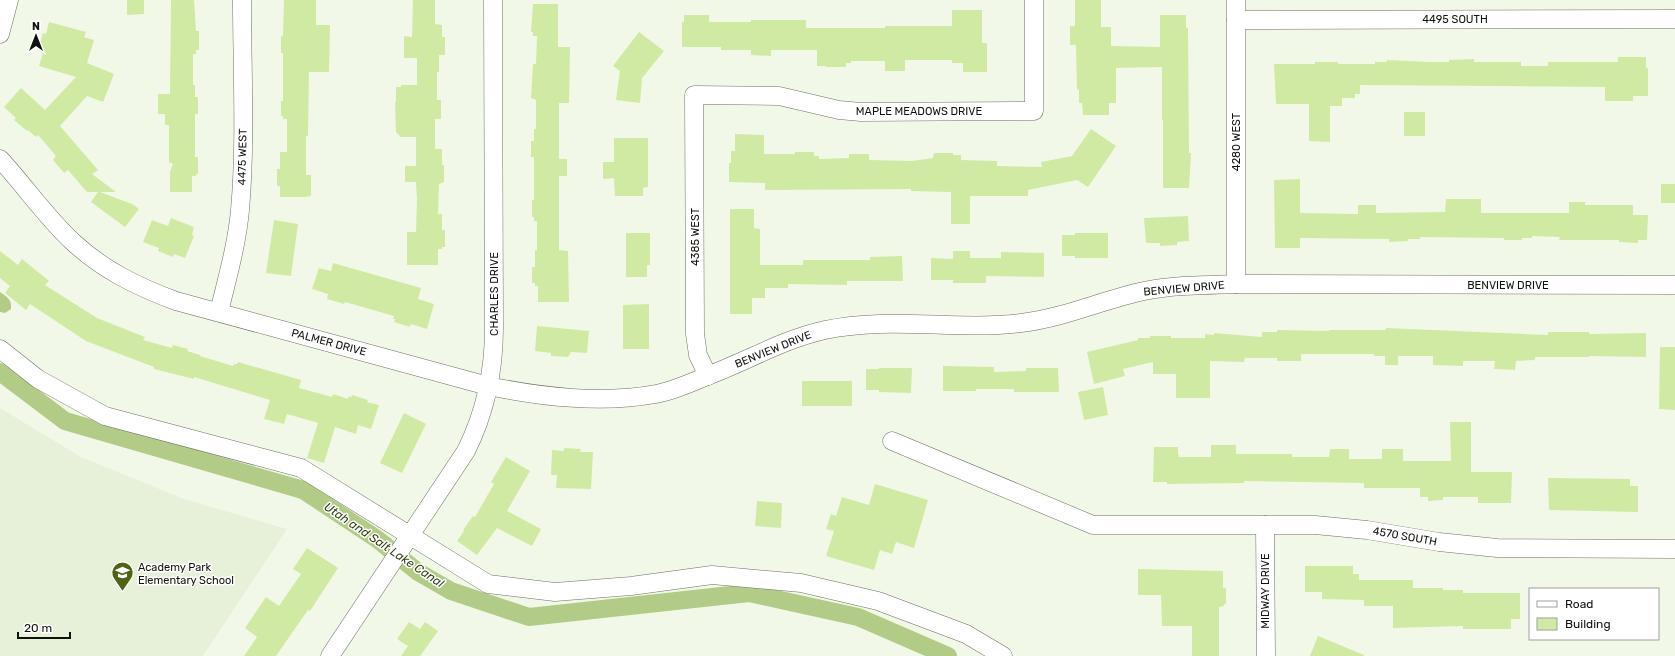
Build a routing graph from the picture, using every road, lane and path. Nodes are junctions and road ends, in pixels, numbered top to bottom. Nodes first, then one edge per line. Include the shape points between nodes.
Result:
1 (9, 0) edge
2 (242, 0) edge
3 (493, 0) edge
4 (1034, 0) edge
5 (1236, 0) edge
6 (1675, 19) edge
7 (1236, 20) junction
8 (0, 34) edge
9 (694, 95) joint
10 (0, 159) edge
11 (1236, 284) junction
12 (1675, 285) edge
13 (219, 312) junction
14 (0, 349) edge
15 (708, 376) junction
16 (488, 386) junction
17 (892, 441) dead end
18 (1265, 526) junction
19 (408, 538) junction
20 (1675, 549) edge
21 (330, 656) edge
22 (1003, 656) edge
23 (1266, 656) edge

1 - 8 street
2 - 13 street, 4475 WEST via 240,212
3 - 16 street, CHARLES DRIVE via 494,345
4 - 9 street, MAPLE MEADOWS DRIVE via 1034,111 861,112 839,110 778,96
5 - 7 street, 4280 WEST
6 - 7 street, 4495 SOUTH
7 - 11 street, 4280 WEST
9 - 15 street, 4385 WEST via 695,334 698,355
10 - 13 street, PALMER DRIVE via 73,242 107,269 142,288 176,301
11 - 12 street, BENVIEW DRIVE
11 - 15 street, BENVIEW DRIVE via 1143,291 1068,314 1021,323 882,324 840,327 784,342
13 - 16 street, PALMER DRIVE
14 - 19 street via 38,379 105,416 301,468
15 - 16 street, PALMER DRIVE via 659,394 628,398 552,396
16 - 19 street, CHARLES DRIVE via 476,428 466,451
17 - 18 street, 4570 SOUTH via 1093,525
18 - 20 street, 4570 SOUTH via 1350,528 1497,548
18 - 23 street, MIDWAY DRIVE
19 - 21 street, CHARLES DRIVE
19 - 22 street via 488,584 555,592 631,586 712,575 801,583 878,601 966,634

